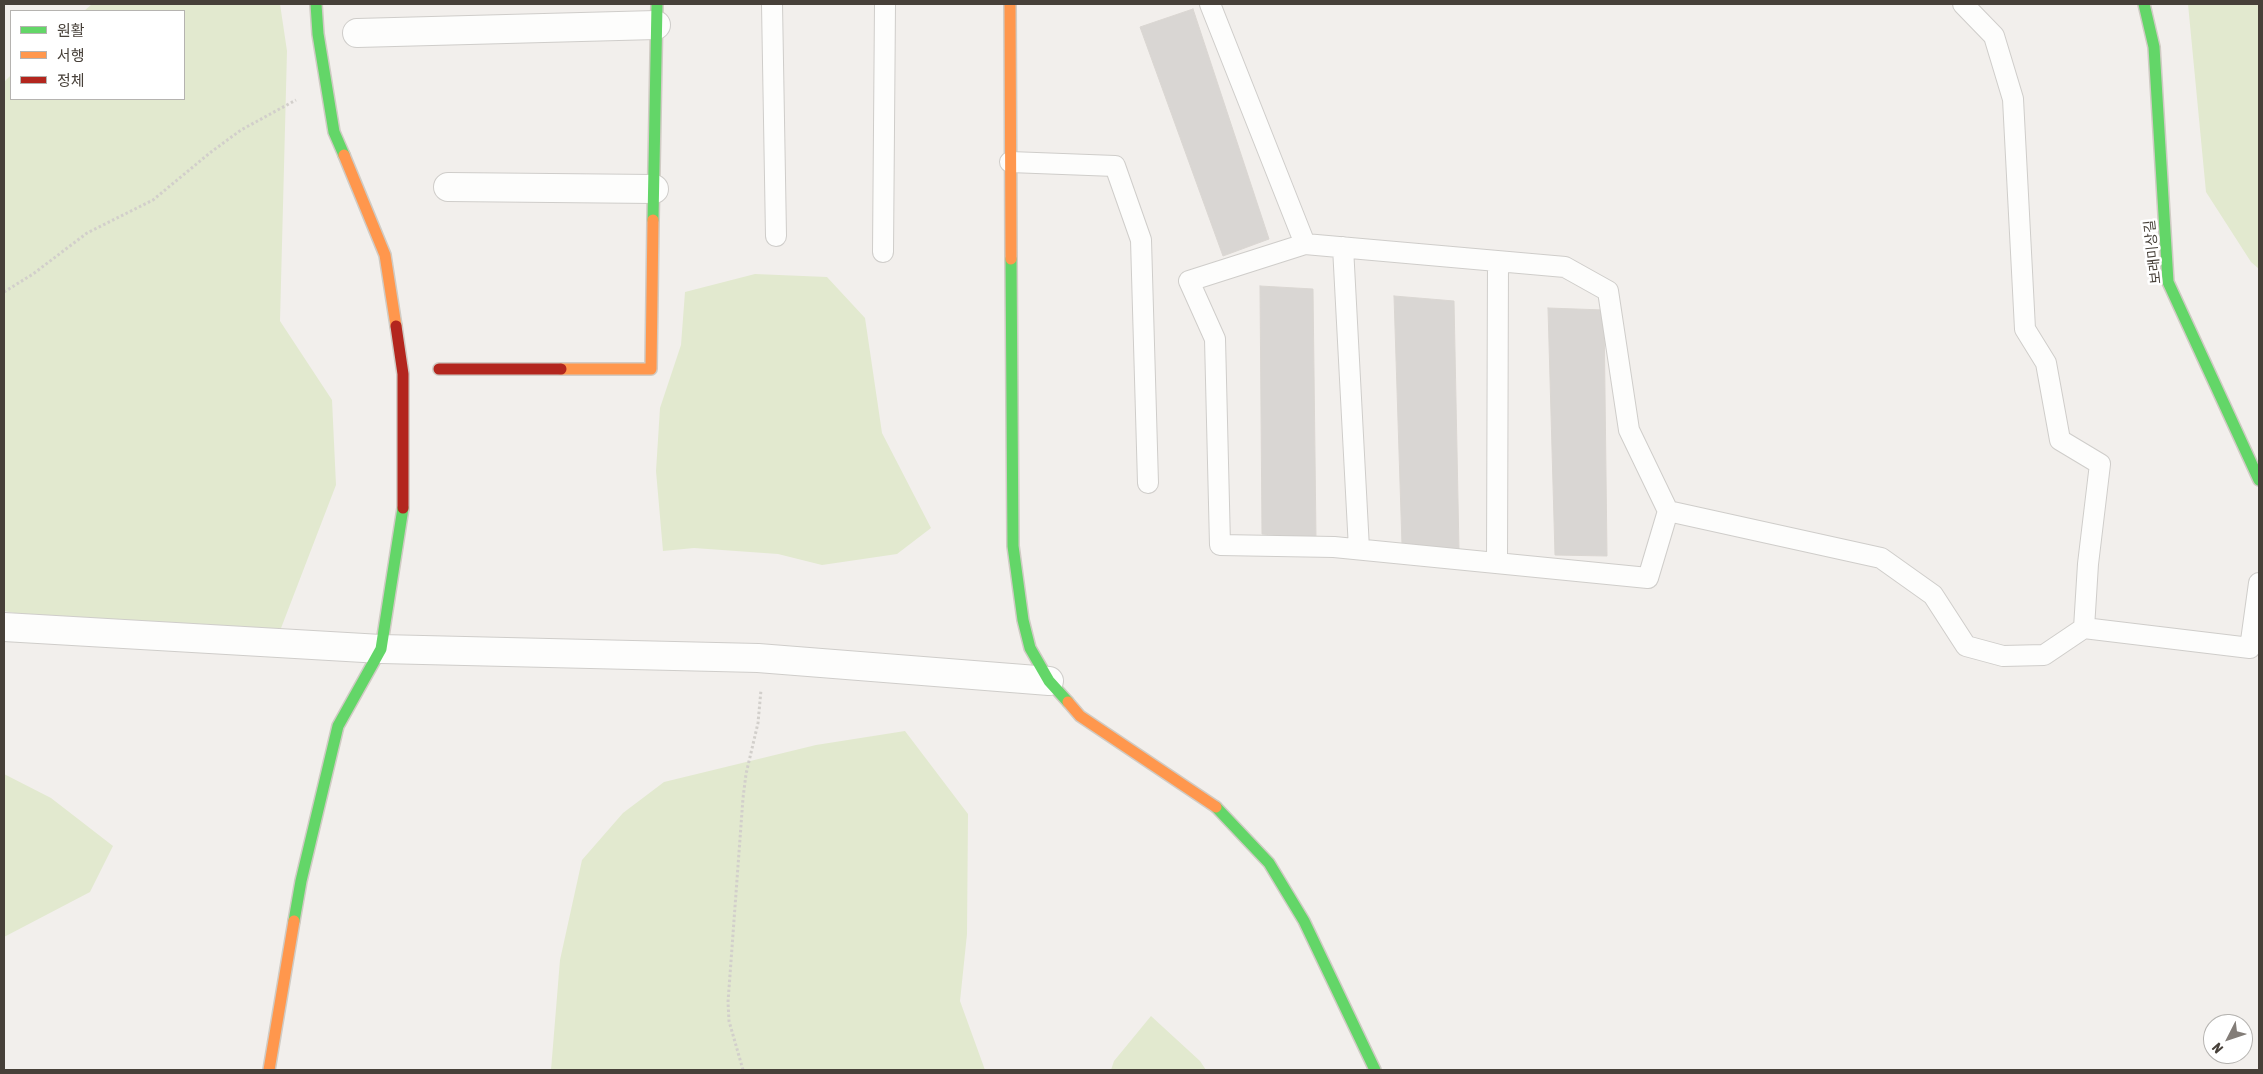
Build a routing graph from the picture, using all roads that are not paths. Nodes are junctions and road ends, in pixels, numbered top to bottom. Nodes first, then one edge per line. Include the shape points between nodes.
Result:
1 (316, 4) edge
2 (772, 4) edge
3 (884, 4) edge
4 (1010, 4) edge
5 (1210, 4) edge
6 (1963, 4) edge
7 (2144, 4) edge
8 (656, 14) edge
9 (357, 33) dead end
10 (1010, 162) junction
11 (448, 187) dead end
12 (654, 189) junction
13 (776, 236) dead end
14 (1305, 244) junction
15 (1343, 247) junction
16 (883, 252) dead end
17 (1498, 261) junction
18 (439, 369) dead end
19 (2259, 480) edge
20 (1148, 482) dead end
21 (1668, 511) junction
22 (1359, 549) junction
23 (1497, 562) junction
24 (2259, 583) edge
25 (4, 627) edge
26 (2084, 628) junction
27 (381, 649) junction
28 (1049, 681) junction
29 (269, 1070) edge
30 (1375, 1070) edge

1 - 27 street via 334,132 385,255 403,374 404,498
2 - 13 lane
3 - 16 lane
4 - 10 street
5 - 14 lane
6 - 26 lane via 1994,36 2012,99 2025,329 2046,363 2060,440 2100,464
7 - 19 street, 보래미상길 via 2154,47 2168,282
8 - 9 street
8 - 12 street
10 - 20 lane via 1115,166 1141,240
10 - 28 street via 1013,546 1030,648
11 - 12 street
12 - 18 street via 651,369
14 - 15 lane
14 - 22 lane via 1189,282 1215,339 1220,545
15 - 17 lane
15 - 22 lane
17 - 21 lane via 1565,267 1608,291 1629,430
17 - 23 lane
21 - 23 lane via 1648,578
21 - 26 lane via 1881,558 1933,595 1966,646 2002,656 2044,655
22 - 23 lane
24 - 26 lane via 2250,648
25 - 27 street
27 - 28 street via 758,658
27 - 29 street via 338,726 301,881
28 - 30 street via 1080,716 1221,811 1269,863 1304,921

